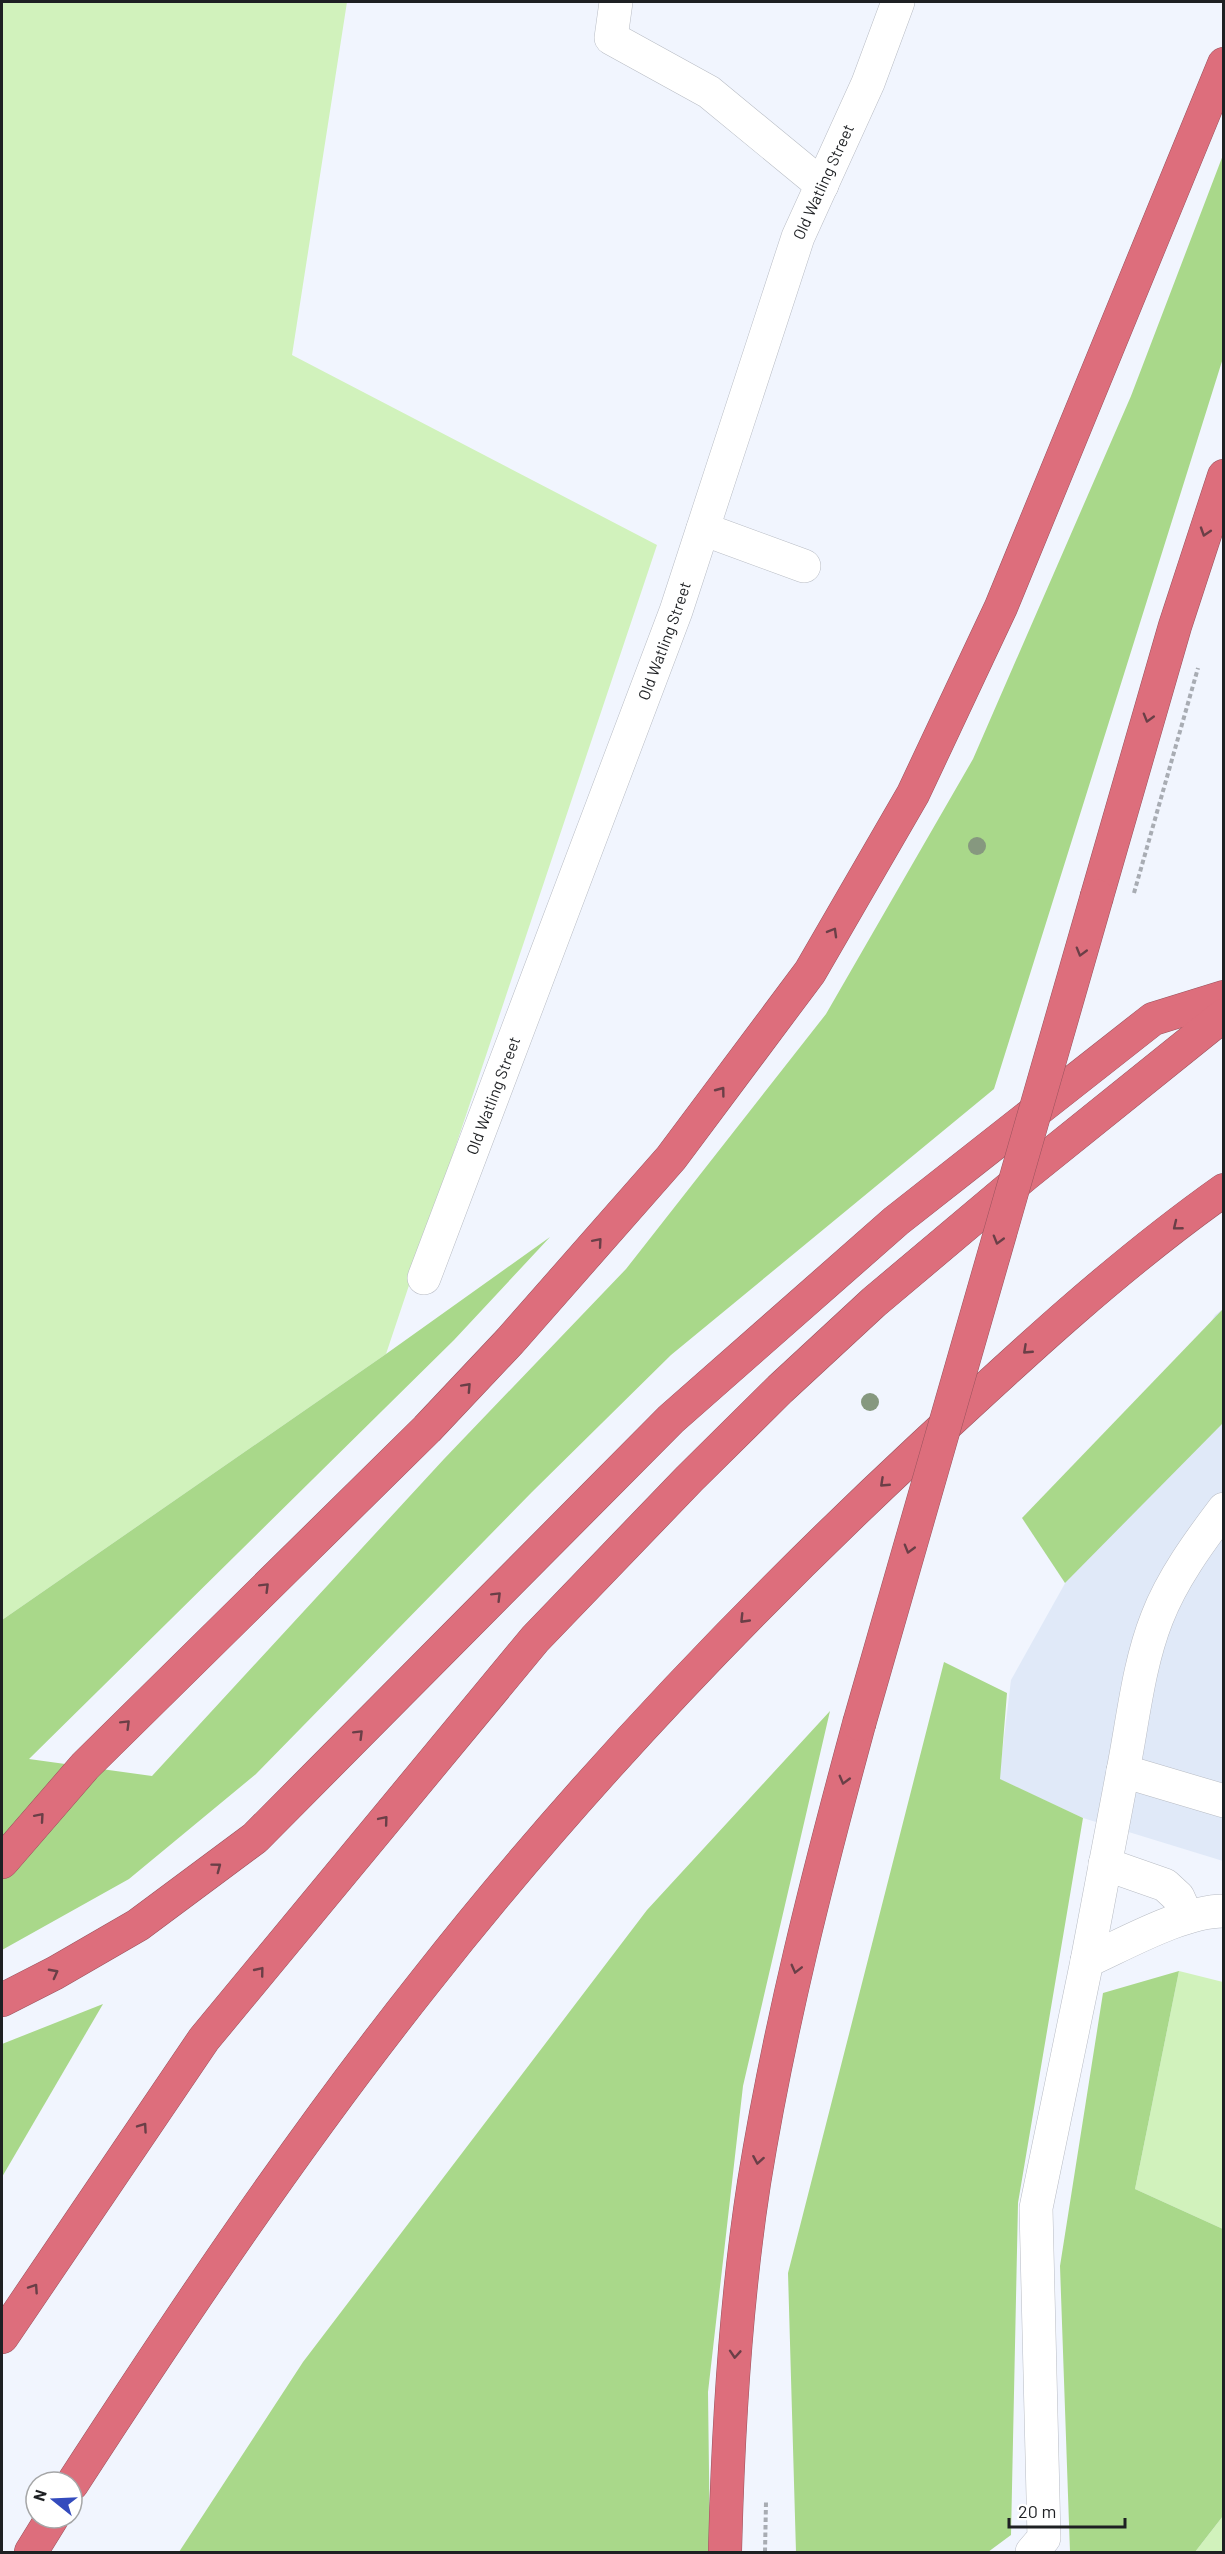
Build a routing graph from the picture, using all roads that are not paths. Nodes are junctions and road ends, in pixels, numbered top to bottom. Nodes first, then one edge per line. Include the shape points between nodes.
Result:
1 (616, 2) edge
2 (898, 2) edge
3 (1224, 64) edge
4 (822, 185) junction
5 (1224, 476) edge
6 (703, 529) junction
7 (804, 566) dead end
8 (1224, 997) edge
9 (1224, 1015) edge
10 (1224, 1190) edge
11 (424, 1278) dead end
12 (1224, 1509) edge
13 (1123, 1771) junction
14 (1224, 1800) edge
15 (2, 1862) edge
16 (1105, 1864) junction
17 (1224, 1911) edge
18 (1187, 1917) junction
19 (1087, 1961) junction
20 (2, 2000) edge
21 (2, 2337) edge
22 (81, 2470) edge
23 (45, 2530) edge
24 (31, 2553) edge
25 (724, 2553) edge
26 (1032, 2553) edge

1 - 4 street via 611,38 709,92
2 - 4 street, Old Watling Street via 868,83
15 -> 3 highway via 85,1766 427,1429 510,1341 671,1158 810,972 913,794 1001,607
4 - 6 street, Old Watling Street via 798,237
5 -> 25 highway, bridge via 1175,626 819,1872 783,2024 754,2184 737,2321
6 - 7 street
6 - 11 street, Old Watling Street via 676,611
20 -> 8 highway via 138,1925 255,1838 671,1419 896,1221 1153,1019
21 -> 9 highway via 204,2039 535,1639 689,1479 874,1302
10 -> 22 highway via 1056,1323 859,1506 777,1585 604,1767 424,1983 337,2097 214,2268
12 - 13 street via 1171,1588 1156,1621
13 - 14 street
13 - 16 street
16 - 18 street via 1165,1885 1178,1897
16 - 19 street
17 - 18 street
18 - 19 street
19 - 26 street via 1036,2208 1044,2538
23 - 24 highway

